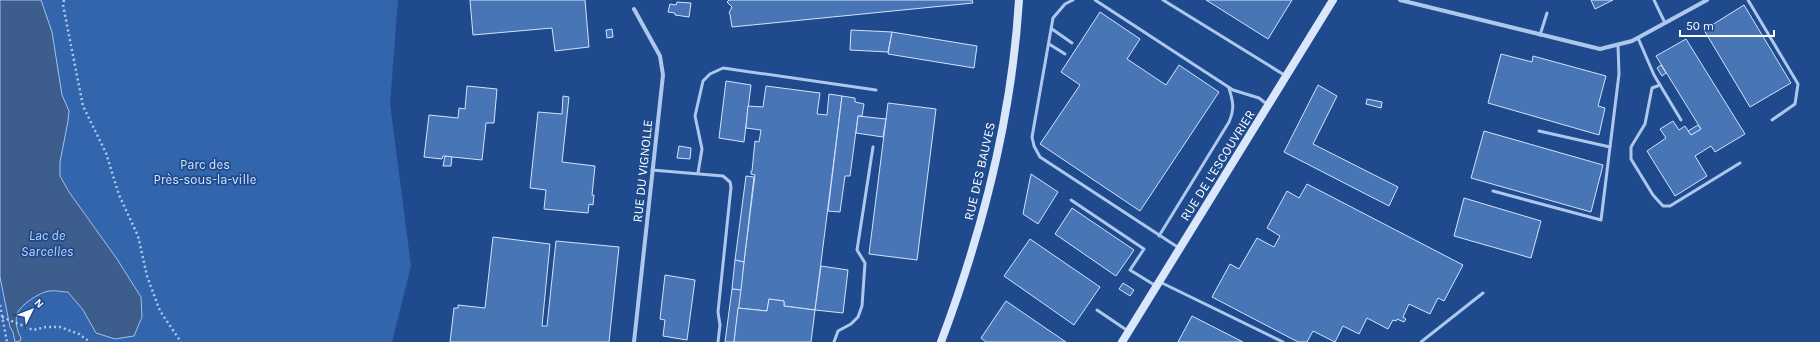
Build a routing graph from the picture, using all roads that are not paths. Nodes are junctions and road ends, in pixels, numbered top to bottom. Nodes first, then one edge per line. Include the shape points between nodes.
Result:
1 (1019, 0) edge
2 (1073, 0) edge
3 (1095, 0) edge
4 (1163, 0) edge
5 (1400, 0) edge
6 (1654, 0) edge
7 (1707, 0) edge
8 (1748, 0) edge
9 (1330, 1) edge
10 (634, 9) dead end
11 (1547, 13) dead end
12 (1665, 23) junction
13 (1052, 28) junction
14 (1540, 35) junction
15 (1638, 38) junction
16 (1072, 43) dead end
17 (1049, 44) junction
18 (1618, 44) junction
19 (1065, 54) dead end
20 (1286, 76) junction
21 (1660, 84) junction
22 (1229, 88) junction
23 (876, 90) dead end
24 (1268, 105) junction
25 (1681, 120) dead end
26 (1772, 120) dead end
27 (1539, 132) dead end
28 (873, 147) dead end
29 (1610, 147) junction
30 (1740, 163) dead end
31 (652, 170) junction
32 (698, 173) junction
33 (1494, 191) dead end
34 (1071, 200) dead end
35 (1159, 236) junction
36 (1179, 248) junction
37 (1157, 284) junction
38 (1483, 293) dead end
39 (1097, 310) dead end
40 (1128, 331) junction
41 (634, 342) edge
42 (718, 342) edge
43 (834, 342) edge
44 (941, 342) edge
45 (1122, 342) edge
46 (1283, 342) edge
47 (1421, 342) edge

1 - 44 street, RUE DES BAUVES via 1007,100 996,158 966,270
2 - 13 lane via 1065,4 1053,18
3 - 22 lane
4 - 20 lane
5 - 14 street
6 - 12 lane
7 - 12 street
8 - 26 lane via 1798,84 1795,104
9 - 20 street, RUE DE L'ESCOUVRIER
10 - 31 street, RUE DU VIGNOLLE via 660,56 663,75
11 - 14 lane
12 - 15 street
13 - 16 lane
13 - 17 lane
14 - 18 street via 1600,49
15 - 18 street
15 - 21 lane
17 - 19 lane
17 - 35 lane via 1032,137 1034,146 1040,156 1061,172
18 - 29 lane via 1619,74
20 - 24 street, RUE DE L'ESCOUVRIER
21 - 25 lane
21 - 30 lane via 1652,88 1645,124 1631,147 1631,159 1653,195 1663,206 1670,206
22 - 24 lane via 1259,98
22 - 35 lane via 1234,111 1229,122
23 - 32 lane via 718,69 703,81 695,116 702,149
24 - 36 street, RUE DE L'ESCOUVRIER
27 - 29 lane
28 - 43 lane via 857,250 865,263 862,306 858,317 838,332
29 - 33 lane via 1601,220
31 - 32 lane
31 - 41 street, RUE DU VIGNOLLE
32 - 42 lane via 723,176 730,182 731,187 718,312
34 - 37 lane via 1144,249 1130,270
35 - 36 lane
36 - 37 street, RUE DE L'ESCOUVRIER
37 - 40 street, RUE DE L'ESCOUVRIER
37 - 46 lane
38 - 47 lane
39 - 40 lane
40 - 45 street, RUE DE L'ESCOUVRIER

